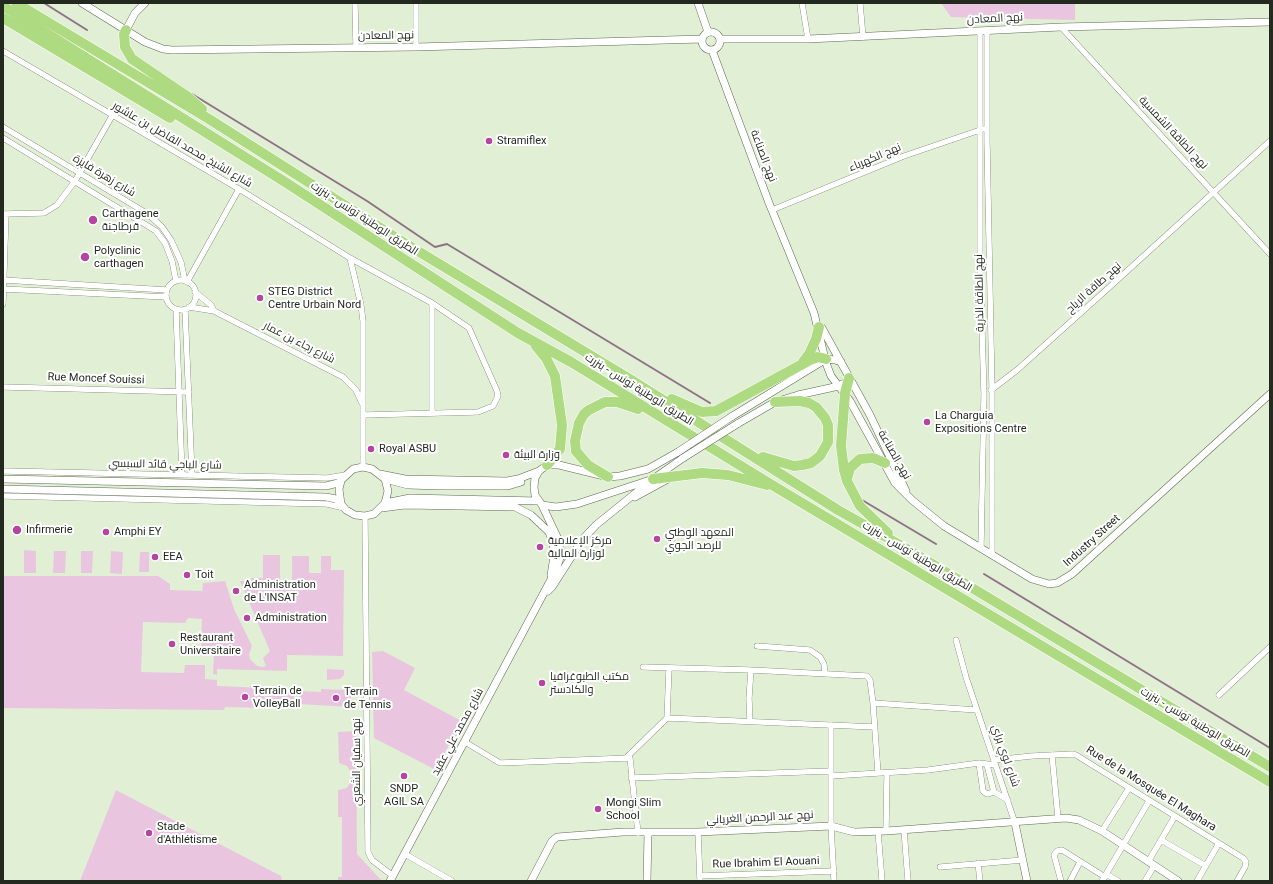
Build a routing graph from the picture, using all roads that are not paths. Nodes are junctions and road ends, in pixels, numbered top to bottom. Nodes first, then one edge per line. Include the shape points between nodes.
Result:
1 (16, 3) edge
2 (82, 3) edge
3 (145, 3) edge
4 (355, 3) edge
5 (416, 3) edge
6 (698, 3) edge
7 (802, 3) edge
8 (860, 3) edge
9 (3, 6) edge
10 (3, 18) edge
11 (1270, 22) edge
12 (1061, 27) junction
13 (126, 30) junction
14 (984, 31) junction
15 (708, 32) junction
16 (863, 37) junction
17 (721, 39) junction
18 (808, 39) junction
19 (702, 40) junction
20 (356, 47) junction
21 (416, 47) junction
22 (712, 50) junction
23 (3, 51) edge
24 (112, 116) junction
25 (209, 119) junction
26 (3, 127) edge
27 (987, 128) junction
28 (980, 130) junction
29 (3, 138) edge
30 (216, 140) junction
31 (1270, 141) edge
32 (80, 174) junction
33 (75, 181) junction
34 (239, 189) junction
35 (1214, 192) junction
36 (772, 210) junction
37 (4, 214) edge
38 (1270, 254) edge
39 (350, 258) junction
40 (3, 280) edge
41 (176, 281) junction
42 (186, 281) junction
43 (3, 289) edge
44 (167, 290) junction
45 (195, 292) junction
46 (166, 297) junction
47 (432, 303) junction
48 (3, 304) edge
49 (187, 308) junction
50 (176, 309) junction
51 (214, 311) junction
52 (814, 313) junction
53 (819, 327) junction
54 (518, 333) junction
55 (826, 359) junction
56 (841, 362) junction
57 (799, 367) junction
58 (848, 375) junction
59 (633, 381) junction
60 (3, 387) edge
61 (992, 389) junction
62 (842, 390) junction
63 (180, 392) junction
64 (189, 392) junction
65 (984, 394) junction
66 (1270, 394) edge
67 (775, 402) junction
68 (363, 405) junction
69 (432, 413) junction
70 (655, 414) junction
71 (364, 415) junction
72 (742, 449) junction
73 (885, 463) junction
74 (363, 467) junction
75 (543, 468) junction
76 (3, 471) edge
77 (182, 475) junction
78 (192, 475) junction
79 (382, 476) junction
80 (672, 476) junction
81 (608, 477) junction
82 (343, 478) junction
83 (3, 479) edge
84 (653, 479) junction
85 (847, 481) junction
86 (3, 488) edge
87 (777, 488) junction
88 (908, 495) junction
89 (3, 496) edge
90 (540, 503) junction
91 (384, 505) junction
92 (344, 507) junction
93 (614, 509) junction
94 (365, 516) junction
95 (981, 547) junction
96 (910, 550) junction
97 (992, 554) junction
98 (550, 581) junction
99 (544, 593) junction
100 (956, 640) dead end
101 (757, 646) dead end
102 (1270, 647) edge
103 (643, 667) dead end
104 (669, 668) junction
105 (751, 670) junction
106 (825, 674) junction
107 (1219, 695) dead end
108 (873, 703) junction
109 (977, 710) junction
110 (667, 718) junction
111 (750, 722) junction
112 (831, 725) junction
113 (875, 727) junction
114 (465, 742) junction
115 (1052, 755) junction
116 (626, 758) junction
117 (995, 762) junction
118 (979, 763) junction
119 (987, 765) junction
120 (1270, 767) edge
121 (878, 772) junction
122 (831, 773) junction
123 (887, 773) junction
124 (631, 778) junction
125 (1270, 782) edge
126 (1129, 788) junction
127 (994, 792) junction
128 (1008, 800) junction
129 (1150, 801) junction
130 (1175, 816) junction
131 (1058, 818) junction
132 (1015, 823) junction
133 (831, 826) junction
134 (904, 830) junction
135 (878, 831) junction
136 (886, 831) junction
137 (698, 832) junction
138 (1102, 832) junction
139 (638, 833) junction
140 (648, 833) junction
141 (1161, 840) junction
142 (1219, 843) junction
143 (1122, 845) junction
144 (405, 854) junction
145 (1023, 860) junction
146 (1080, 862) junction
147 (978, 864) junction
148 (1151, 864) junction
149 (1206, 866) junction
150 (940, 867) dead end
151 (834, 871) junction
152 (1105, 877) edge
153 (392, 878) edge
154 (700, 878) edge
155 (1174, 880) edge
156 (452, 881) edge
157 (531, 881) edge
158 (647, 881) edge
159 (834, 881) edge
160 (882, 881) edge
161 (908, 881) edge
162 (980, 881) edge
163 (1027, 881) edge
164 (1061, 881) edge
165 (1070, 881) edge
166 (1118, 881) edge
167 (1145, 881) edge
168 (1197, 881) edge
169 (1237, 881) edge

1 - 25 highway, الطريق الوطنية تونس - بنزرت
2 - 13 street, نهج المعادن
3 - 13 street via 135,12
4 - 20 street
5 - 21 street
6 - 15 street
7 - 18 street
8 - 16 street
9 - 30 highway, الطريق الوطنية تونس - بنزرت
10 - 30 highway via 186,128
11 - 12 street, نهج المعادن
12 - 14 street, نهج المعادن
12 - 35 street, نهج الطاقة الشمسية
13 - 20 street, نهج المعادن via 154,46 172,50
13 - 25 highway via 125,47 132,59 188,97
14 - 16 street, نهج المعادن
14 - 27 street, نهج الطاقة الذرية
14 - 28 street, نهج الطاقة الذرية
15 - 17 street via 716,32
15 - 19 street
16 - 18 street, نهج المعادن
17 - 18 street, نهج المعادن
17 - 22 street via 718,48
19 - 21 street, نهج المعادن
19 - 22 street via 703,46
20 - 21 street, نهج المعادن
22 - 36 street, نهج الصناعة
23 - 24 street, شارع الشيخ محمد الفاضل بن عاشور
24 - 32 street
24 - 34 street, شارع الشيخ محمد الفاضل بن عاشور
25 - 59 highway, الطريق الوطنية تونس - بنزرت via 398,239
26 - 32 street, شارع زهرة فايزة
27 - 28 street, نهج الكهرباء
27 - 61 street, نهج الطاقة الذرية
28 - 36 street, نهج الكهرباء via 904,156
28 - 65 street, نهج الطاقة الذرية via 980,264
29 - 33 street, شارع زهرة فايزة
30 - 54 highway, الطريق الوطنية تونس - بنزرت
31 - 35 street, نهج طاقة الرياح
32 - 33 street
32 - 42 street, شارع زهرة فايزة via 148,214 162,227 182,262
33 - 37 street via 57,205 44,213
33 - 41 street, شارع زهرة فايزة via 156,231 165,243
34 - 39 street, شارع الشيخ محمد الفاضل بن عاشور
34 - 42 street
35 - 38 street, نهج الطاقة الشمسية
35 - 61 street, نهج طاقة الرياح via 1017,370
36 - 52 street, نهج الصناعة
37 - 40 street
39 - 47 street, شارع الشيخ محمد الفاضل بن عاشور
39 - 68 street via 363,321
40 - 43 street
40 - 44 street
41 - 42 street
41 - 44 street
42 - 45 street
43 - 46 street
43 - 48 street
44 - 46 street
45 - 49 street via 195,298
45 - 51 street, شارع رجاء بن عمار via 211,305
46 - 50 street
47 - 69 street
47 - 69 street, شارع الشيخ محمد الفاضل بن عاشور via 469,328 498,396 493,406 478,412
49 - 50 street
49 - 51 street, شارع رجاء بن عمار
49 - 64 street
50 - 63 street
51 - 68 street, شارع رجاء بن عمار via 343,377 356,390
52 - 53 street, نهج الصناعة
52 - 56 street, نهج الصناعة
53 - 55 street, نهج الصناعة
53 - 57 highway via 809,354
54 - 70 highway, الطريق الوطنية تونس - بنزرت via 571,362
54 - 75 highway via 539,348 552,367 559,390 562,438 556,456
55 - 56 street
55 - 57 highway via 814,358
55 - 62 street, نهج الصناعة via 831,376
55 - 81 street, bridge via 648,469
56 - 58 street, نهج الصناعة
57 - 59 highway via 726,406 707,412 692,409
58 - 62 highway
58 - 88 street, نهج الصناعة
59 - 72 highway, الطريق الوطنية تونس - بنزرت
60 - 63 street, Rue Moncef Souissi
61 - 65 street, نهج طاقة الرياح
61 - 97 street, نهج الطاقة الذرية
62 - 67 street via 798,395
62 - 73 street, نهج الصناعة
62 - 85 highway via 841,446
63 - 64 street, Rue Moncef Souissi
63 - 77 street
64 - 78 street
65 - 95 street, نهج الطاقة الذرية
66 - 97 street, Industry Street via 1065,580 1049,584 1040,582
67 - 72 highway via 800,401 816,407 828,425 829,434 825,449 811,463 794,466
67 - 84 street, bridge
68 - 71 street
69 - 71 street, شارع الشيخ محمد الفاضل بن عاشور
70 - 81 highway via 617,402 605,402 584,414 576,431 576,451 588,466
70 - 87 highway, الطريق الوطنية تونس - بنزرت
71 - 74 street
72 - 96 highway, الطريق الوطنية تونس - بنزرت via 838,510
73 - 85 highway via 873,458 860,459 850,468
73 - 88 street, نهج الصناعة via 896,482
74 - 79 street via 372,468
74 - 82 street via 353,469
75 - 79 street via 513,480 496,481
75 - 81 street via 559,465
75 - 90 street via 535,478 534,487
76 - 77 street, شارع الباجي قائد السبسي
77 - 78 street, شارع الباجي قائد السبسي
78 - 82 street, شارع الباجي قائد السبسي
79 - 91 street via 388,491
80 - 84 highway
80 - 87 highway via 702,473 728,475
80 - 93 street
82 - 83 street via 333,485 326,486
82 - 92 street via 339,496
84 - 90 street via 577,504 556,506
84 - 93 street
85 - 96 highway via 860,506
86 - 92 street via 326,497 336,499
87 - 125 highway, الطريق الوطنية تونس - بنزرت
88 - 95 street, Industry Street via 944,526
89 - 92 street via 327,504
90 - 91 street via 410,498
90 - 98 street via 559,541 560,558
91 - 94 street via 374,514
91 - 98 street via 477,505 511,506 520,509 549,532 554,556
92 - 94 street via 355,515
93 - 99 street via 582,540 552,586
94 - 153 street, نهج سفيان الشعري via 368,852 372,860
95 - 97 street, Industry Street
96 - 120 highway, الطريق الوطنية تونس - بنزرت
98 - 99 street
99 - 114 street, شارع محمد علي عقيد
100 - 109 street, شارع لوي براي
101 - 106 street via 810,650 820,657
102 - 107 street
103 - 104 street
104 - 105 street
104 - 110 street
105 - 106 street
105 - 111 street
106 - 108 street via 867,676 870,680
108 - 109 street
108 - 113 street
109 - 117 street, شارع لوي براي
110 - 111 street
110 - 116 street
111 - 112 street
112 - 113 street
112 - 122 street
113 - 121 street
114 - 116 street via 500,763
114 - 144 street, شارع محمد علي عقيد
115 - 117 street, Rue de la Mosquée El Maghara
115 - 126 street, Rue de la Mosquée El Maghara via 1076,755
115 - 131 street
116 - 124 street via 630,758
117 - 119 street, Rue de la Mosquée El Maghara
117 - 128 street, شارع لوي براي
118 - 119 street, Rue de la Mosquée El Maghara
118 - 123 street
118 - 127 street via 983,791 987,794
119 - 127 street
121 - 122 street
121 - 123 street
122 - 124 street
122 - 133 street
123 - 136 street
124 - 139 street
126 - 129 street, Rue de la Mosquée El Maghara
126 - 138 street
127 - 128 street
128 - 132 street, شارع لوي براي
129 - 130 street, Rue de la Mosquée El Maghara
129 - 143 street
130 - 141 street
130 - 142 street, Rue de la Mosquée El Maghara
131 - 132 street, نهج عبد الرحمن الغرياني
131 - 138 street, نهج عبد الرحمن الغرياني via 1079,820
132 - 134 street, نهج عبد الرحمن الغرياني
132 - 145 street, شارع لوي براي
133 - 135 street, نهج عبد الرحمن الغرياني via 854,832
133 - 137 street, نهج عبد الرحمن الغرياني
133 - 151 street
134 - 136 street, نهج عبد الرحمن الغرياني
134 - 161 street
135 - 136 street, نهج عبد الرحمن الغرياني
135 - 160 street
137 - 140 street, نهج عبد الرحمن الغرياني
137 - 154 street
138 - 143 street, نهج عبد الرحمن الغرياني
139 - 140 street, نهج عبد الرحمن الغرياني
139 - 157 street, نهج عبد الرحمن الغرياني via 557,837 552,841
140 - 158 street
141 - 148 street
141 - 149 street
142 - 149 street
142 - 169 street, Rue de la Mosquée El Maghara via 1246,862
143 - 148 street, نهج عبد الرحمن الغرياني
143 - 152 street
144 - 153 street, شارع محمد علي عقيد
144 - 156 street
145 - 147 street
145 - 163 street, شارع لوي براي
146 - 152 street
146 - 164 street via 1062,850 1057,851 1054,856
146 - 165 street
147 - 150 street
147 - 162 street
148 - 155 street, نهج عبد الرحمن الغرياني
148 - 167 street
149 - 168 street
151 - 154 street, Rue Ibrahim El Aouani
151 - 159 street
152 - 166 street

